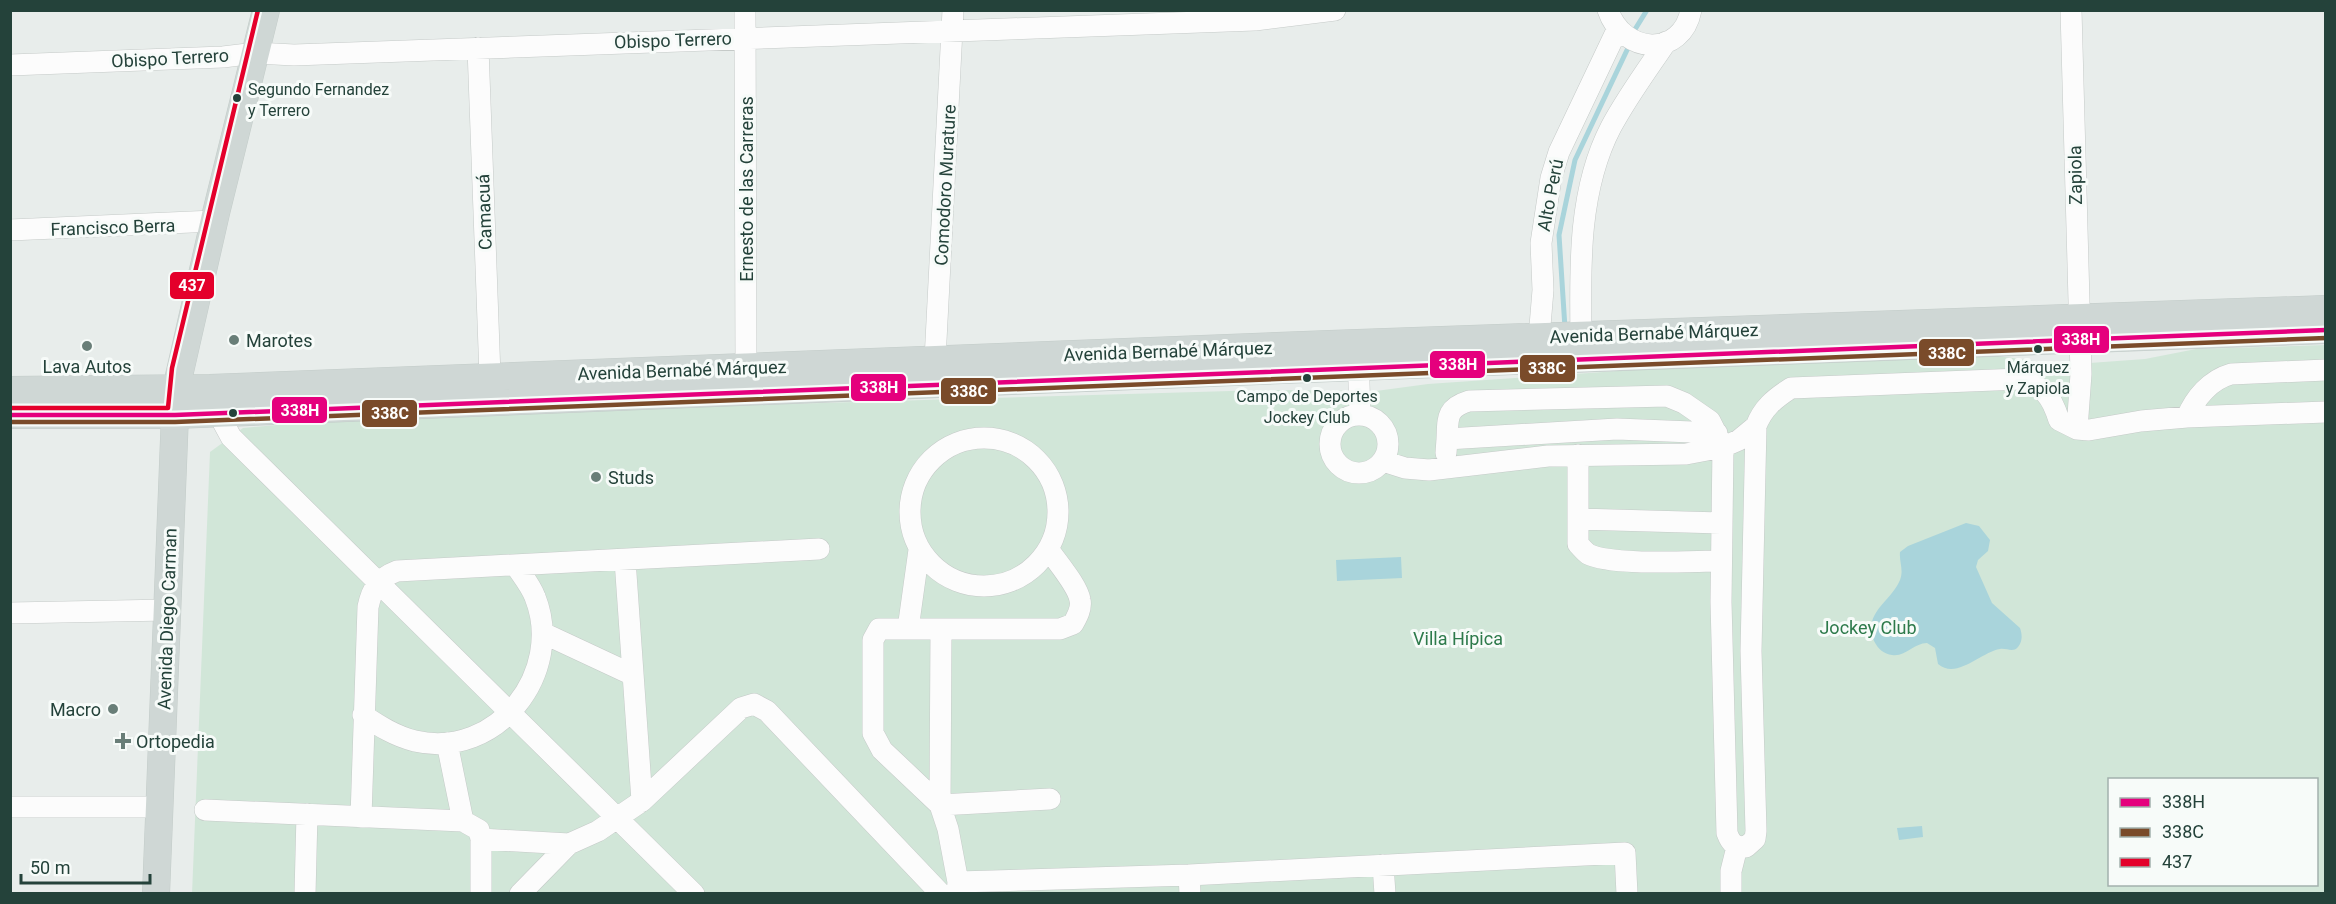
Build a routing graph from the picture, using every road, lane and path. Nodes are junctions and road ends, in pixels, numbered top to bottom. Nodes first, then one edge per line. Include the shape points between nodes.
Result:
1 (267, 10) edge
2 (745, 10) edge
3 (953, 10) edge
4 (1335, 10) edge
5 (1608, 10) edge
6 (1691, 10) edge
7 (2071, 10) edge
8 (1255, 15) edge
9 (1617, 30) junction
10 (953, 32) junction
11 (746, 37) junction
12 (1666, 42) junction
13 (478, 48) junction
14 (256, 53) junction
15 (10, 64) edge
16 (214, 221) junction
17 (10, 230) edge
18 (2325, 309) edge
19 (2079, 328) junction
20 (2325, 330) edge
21 (1581, 335) junction
22 (1539, 338) junction
23 (1358, 355) junction
24 (935, 360) junction
25 (747, 368) junction
26 (2325, 370) edge
27 (490, 376) junction
28 (10, 390) edge
29 (175, 402) junction
30 (2325, 412) edge
31 (219, 413) junction
32 (1360, 414) junction
33 (10, 415) edge
34 (2187, 417) junction
35 (1756, 426) junction
36 (2077, 429) junction
37 (1446, 439) junction
38 (1720, 440) junction
39 (1578, 455) junction
40 (1383, 461) junction
41 (1446, 469) junction
42 (1578, 519) junction
43 (1721, 523) junction
44 (819, 549) dead end
45 (919, 550) junction
46 (1049, 550) junction
47 (625, 560) junction
48 (1720, 561) junction
49 (516, 566) junction
50 (377, 583) junction
51 (168, 610) junction
52 (10, 613) edge
53 (908, 629) junction
54 (941, 630) junction
55 (543, 633) junction
56 (633, 675) junction
57 (511, 713) junction
58 (363, 715) junction
59 (447, 743) junction
60 (1050, 799) dead end
61 (642, 801) junction
62 (940, 805) junction
63 (10, 807) edge
64 (160, 807) junction
65 (205, 810) dead end
66 (307, 814) junction
67 (361, 817) junction
68 (617, 818) junction
69 (463, 821) junction
70 (481, 839) junction
71 (569, 844) junction
72 (1737, 847) junction
73 (1383, 865) junction
74 (1189, 884) edge
75 (952, 890) edge
76 (481, 893) edge
77 (156, 894) edge
78 (304, 894) edge
79 (520, 894) edge
80 (694, 894) edge
81 (1385, 894) edge
82 (1627, 894) edge
83 (1731, 894) edge

1 - 14 main road, Avenida Diego Carman
2 - 11 street, Ernesto de las Carreras
3 - 10 street, Comodoro Murature
4 - 8 street, Obispo Terrero
5 - 9 street
6 - 12 street, Alto Perú via 1685,27
7 - 19 street, Zapiola
8 - 10 street, Obispo Terrero
9 - 12 street via 1640,44
9 - 22 street, Alto Perú via 1558,152 1551,178 1541,243
10 - 11 street, Obispo Terrero
10 - 24 street, Comodoro Murature
11 - 13 street, Obispo Terrero
11 - 25 street, Ernesto de las Carreras
12 - 21 street, Alto Perú via 1610,129 1592,178 1580,285
13 - 14 street, Obispo Terrero
13 - 27 street, Camacuá
14 - 15 street, Obispo Terrero
14 - 16 main road, Avenida Diego Carman
16 - 17 street, Francisco Berra
16 - 29 main road, Avenida Diego Carman
18 - 19 main road, Avenida Bernabé Márquez
19 - 20 main road, Avenida Bernabé Márquez
19 - 21 main road, Avenida Bernabé Márquez
19 - 23 main road, Avenida Bernabé Márquez
19 - 36 street, Zapiola via 2081,380
21 - 22 main road, Avenida Bernabé Márquez
22 - 23 main road, Avenida Bernabé Márquez
23 - 24 main road, Avenida Bernabé Márquez
23 - 31 main road, Avenida Bernabé Márquez
23 - 32 street
24 - 25 main road, Avenida Bernabé Márquez
25 - 27 main road, Avenida Bernabé Márquez
26 - 34 street via 2222,376 2200,395
27 - 29 main road, Avenida Bernabé Márquez
28 - 29 main road, Avenida Bernabé Márquez
29 - 31 main road, Avenida Bernabé Márquez
29 - 33 main road, Avenida Bernabé Márquez
29 - 51 main road, Avenida Diego Carman
30 - 34 street
31 - 50 street via 231,437
32 - 40 street via 1377,420 1387,434 1388,453
32 - 40 street via 1343,419 1332,432 1330,451 1334,460 1358,474 1377,468
34 - 36 street
35 - 36 street via 1772,400 1791,388 2020,379 2038,386 2052,400 2060,420
35 - 38 street via 1739,440
35 - 72 street via 1751,651 1756,831 1755,839 1746,847
37 - 38 street via 1617,429
37 - 38 street via 1453,408 1469,401 1638,395 1667,396 1684,403 1710,422
37 - 41 street
38 - 39 street via 1686,454
38 - 43 street
39 - 41 street via 1520,458
39 - 42 street
40 - 41 street via 1406,468
42 - 43 street
42 - 48 street via 1578,544 1589,554 1615,560
43 - 48 street
44 - 47 street
45 - 46 street via 936,569 958,582 984,587 1010,583 1032,570
45 - 46 street via 910,525 910,499 919,475 936,455 958,442 984,438 1010,442 1032,455 1049,475 1058,500 1058,525
45 - 53 street
46 - 54 street via 1081,601 1073,624 1060,629
47 - 49 street
47 - 56 street
48 - 72 street via 1727,833
49 - 50 street via 397,571
49 - 55 street via 535,597
50 - 57 street
50 - 58 street via 368,607
51 - 52 street
51 - 64 main road, Avenida Diego Carman
53 - 54 street
53 - 62 street via 879,629 875,635 873,733 882,750
54 - 62 street
55 - 56 street
55 - 57 street via 540,662 529,690
56 - 61 street
57 - 59 street via 471,738
57 - 68 street
58 - 59 street via 388,732 417,742
58 - 67 street
59 - 69 street
60 - 62 street
61 - 68 street
61 - 75 street via 741,708 754,704 767,711
62 - 75 street via 948,829
63 - 64 street
64 - 77 main road, Avenida Diego Carman
65 - 66 street
66 - 67 street
66 - 78 street
67 - 69 street
68 - 71 street
68 - 80 street
69 - 70 street via 479,830
70 - 71 street
70 - 76 street
71 - 79 street
72 - 83 street
73 - 74 street
73 - 81 street
73 - 82 street via 1625,853
74 - 75 street

